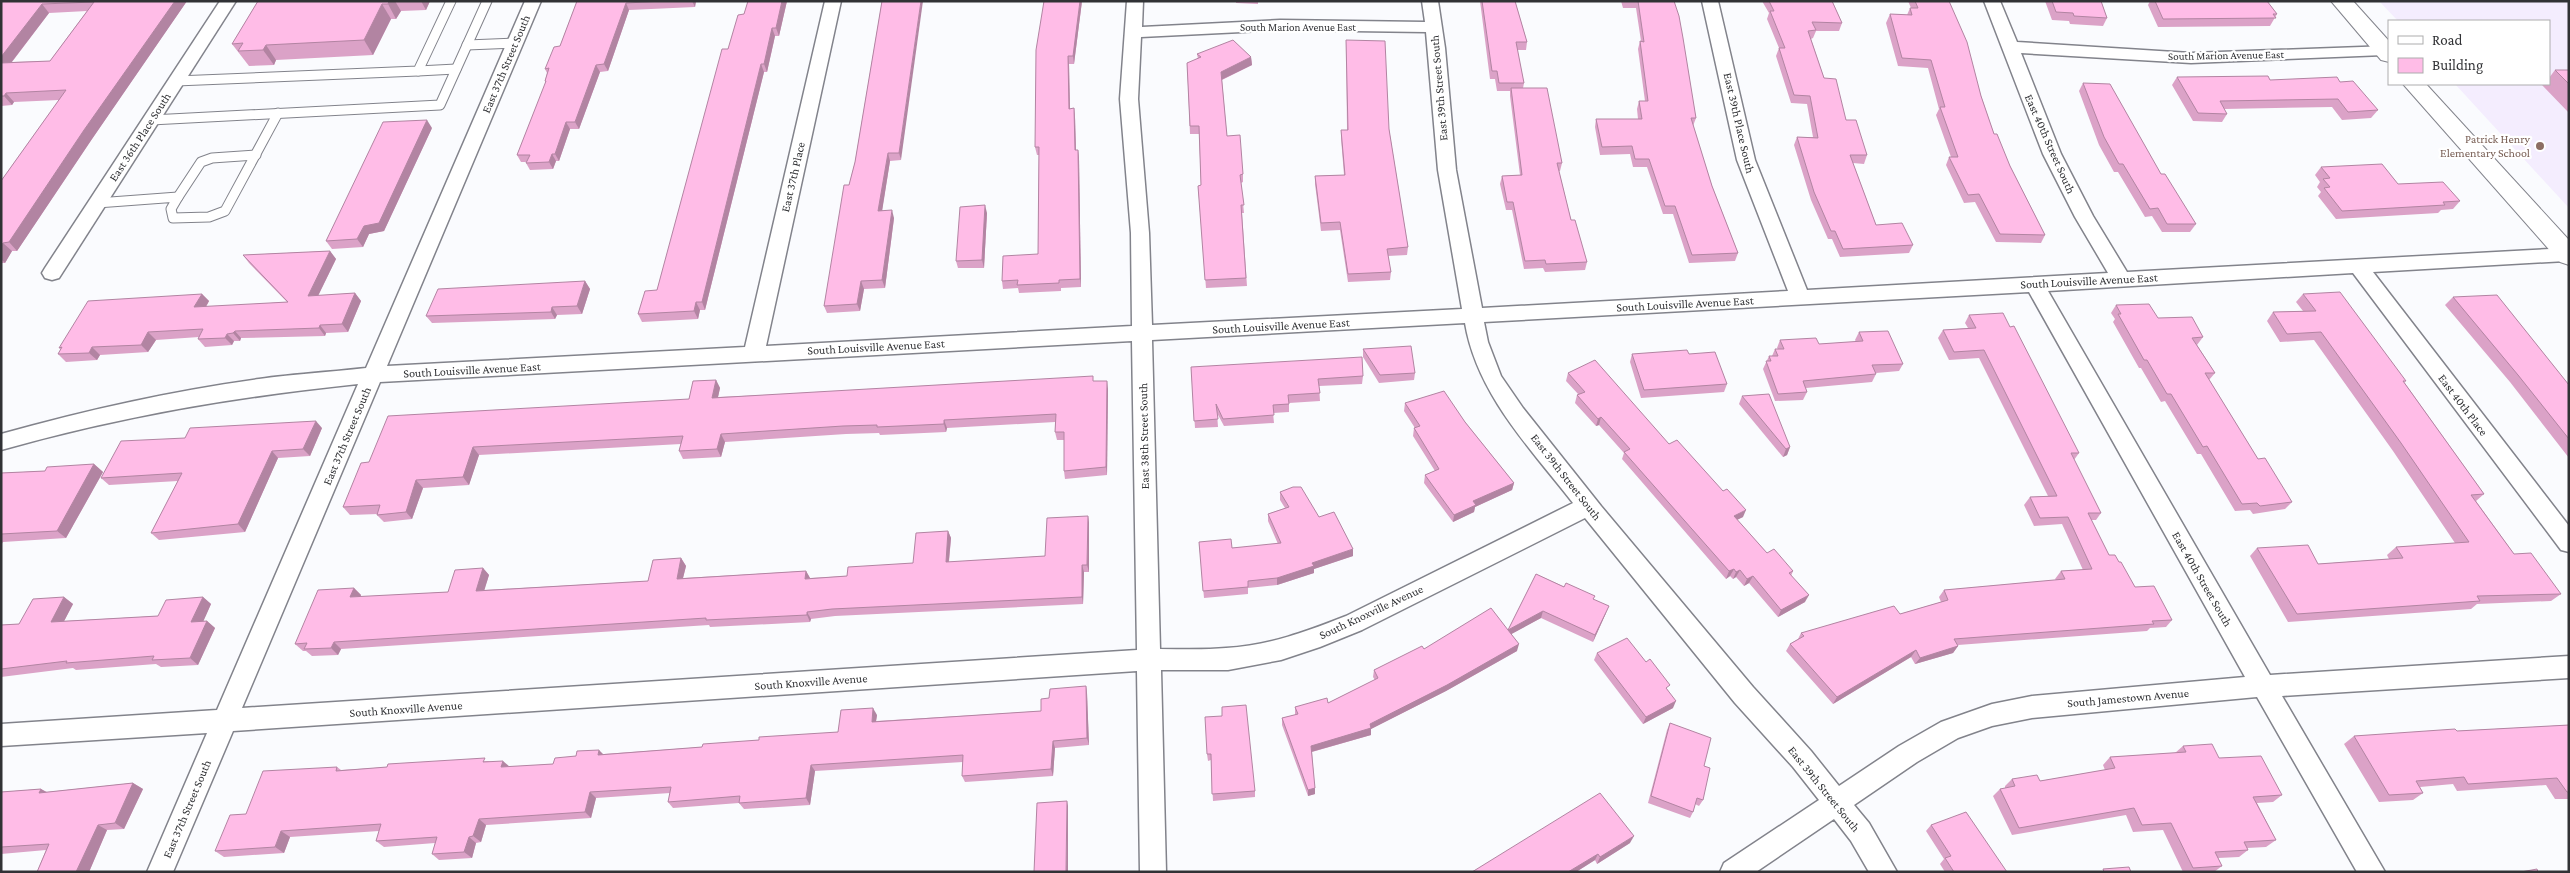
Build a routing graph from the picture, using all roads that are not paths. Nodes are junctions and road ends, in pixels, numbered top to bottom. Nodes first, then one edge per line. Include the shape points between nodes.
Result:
1 (228, 1) edge
2 (451, 1) edge
3 (487, 1) edge
4 (533, 1) edge
5 (833, 1) edge
6 (1135, 1) edge
7 (1430, 1) edge
8 (1710, 1) edge
9 (1992, 1) edge
10 (2341, 1) edge
11 (1434, 27) junction
12 (1132, 32) junction
13 (515, 43) junction
14 (467, 45) junction
15 (2009, 47) junction
16 (2386, 53) edge
17 (456, 69) junction
18 (418, 71) junction
19 (176, 81) junction
20 (2415, 85) edge
21 (278, 113) junction
22 (151, 120) junction
23 (256, 155) junction
24 (178, 197) junction
25 (98, 203) junction
26 (2567, 255) edge
27 (2358, 266) junction
28 (52, 273) dead end
29 (2122, 280) junction
30 (2035, 284) junction
31 (1800, 298) junction
32 (1474, 316) junction
33 (1143, 334) junction
34 (754, 354) junction
35 (373, 375) junction
36 (1, 442) edge
37 (1587, 506) junction
38 (2569, 543) edge
39 (1150, 660) junction
40 (2569, 667) edge
41 (2264, 686) junction
42 (224, 720) junction
43 (1, 735) edge
44 (1836, 803) junction
45 (160, 872) edge
46 (1153, 872) edge
47 (1733, 872) edge
48 (1884, 872) edge
49 (2372, 872) edge

1 - 19 street, East 36th Place South
2 - 18 lane
3 - 14 lane
4 - 13 street, East 37th Street South
5 - 34 street, East 37th Place
6 - 12 street, East 38th Street South
7 - 11 street, East 39th Street South
8 - 31 street, East 39th Place South via 1746,160
9 - 15 street, East 40th Street South
10 - 16 main road
11 - 12 street, South Marion Avenue East via 1280,24
11 - 32 street, East 39th Street South via 1447,170
12 - 33 street, East 38th Street South via 1129,99 1139,201
13 - 14 lane
13 - 35 street, East 37th Street South
14 - 17 lane
15 - 16 street, South Marion Avenue East via 2191,58
15 - 29 street, East 40th Street South via 2052,154 2084,217
17 - 18 lane
17 - 21 lane via 440,105
18 - 19 lane
19 - 22 street, East 36th Place South
20 - 26 main road
21 - 22 lane
21 - 23 lane
22 - 25 street, East 36th Place South
23 - 24 lane via 212,158 201,162
23 - 24 lane via 225,211 209,217 173,218 171,209
24 - 25 lane
25 - 28 street, East 36th Place South
26 - 27 street, South Louisville Avenue East
27 - 29 street, South Louisville Avenue East
27 - 38 street, East 40th Place
29 - 30 street, South Louisville Avenue East
30 - 31 street, South Louisville Avenue East
30 - 41 street, East 40th Street South
31 - 32 street, South Louisville Avenue East
32 - 33 street, South Louisville Avenue East
32 - 37 street, East 39th Street South via 1478,342 1492,379
33 - 34 street, South Louisville Avenue East
33 - 39 street, East 38th Street South
34 - 35 street, South Louisville Avenue East
35 - 36 street, South Louisville Avenue East via 246,388 162,403 78,420
35 - 42 street, East 37th Street South
37 - 39 street, South Knoxville Avenue via 1320,637 1281,650 1228,659
37 - 44 street, East 39th Street South
39 - 42 street, South Knoxville Avenue
39 - 46 street, East 38th Street South
40 - 41 street, South Jamestown Avenue
41 - 44 street, South Jamestown Avenue via 2032,707 1992,715 1950,730
41 - 49 street, East 40th Street South
42 - 43 street, South Knoxville Avenue
42 - 45 street, East 37th Street South
44 - 47 street, South Jamestown Avenue
44 - 48 street, East 39th Street South via 1860,832

